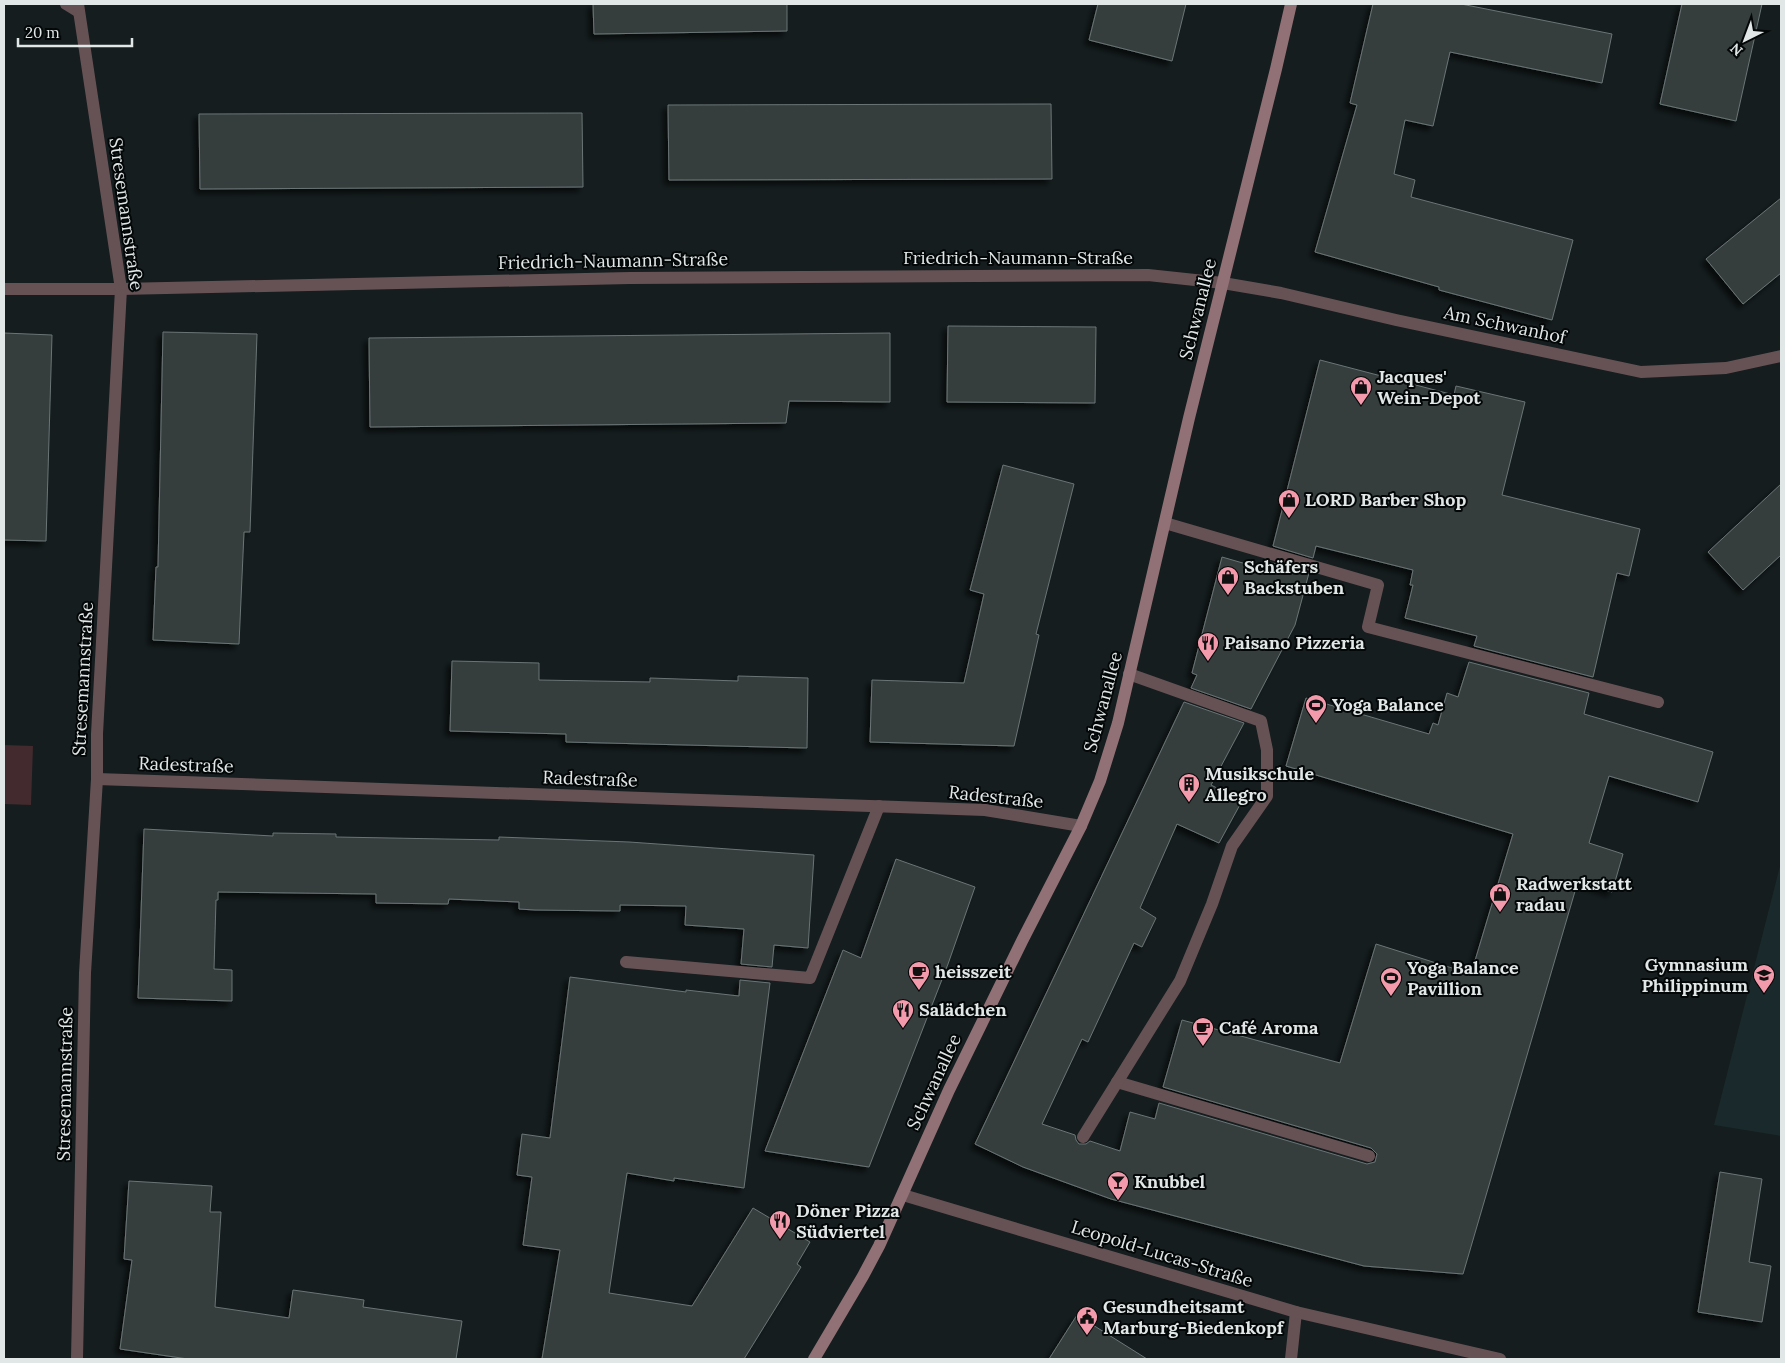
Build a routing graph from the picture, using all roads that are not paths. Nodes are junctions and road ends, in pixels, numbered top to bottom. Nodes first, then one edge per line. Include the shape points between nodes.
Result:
1 (66, 4) edge
2 (1291, 4) edge
3 (79, 8) edge
4 (1223, 283) junction
5 (121, 288) junction
6 (4, 289) edge
7 (1781, 356) edge
8 (1165, 523) junction
9 (1130, 674) junction
10 (1658, 702) dead end
11 (97, 779) junction
12 (879, 806) junction
13 (1081, 826) junction
14 (626, 962) dead end
15 (1117, 1082) junction
16 (1083, 1137) dead end
17 (1369, 1156) dead end
18 (903, 1195) junction
19 (1296, 1312) junction
20 (77, 1359) edge
21 (814, 1359) edge
22 (1291, 1359) edge
23 (1500, 1359) edge

1 - 3 street
2 - 4 main road, Schwanallee
3 - 5 street, Stresemannstraße
4 - 5 street, Friedrich-Naumann-Straße via 1148,275 1085,275 630,278
4 - 7 street, Am Schwanhof via 1641,372 1726,368
4 - 8 main road, Schwanallee
5 - 6 street, Friedrich-Naumann-Straße
5 - 11 street, Stresemannstraße
8 - 9 main road, Schwanallee
8 - 10 street via 1378,585 1368,627
9 - 13 main road, Schwanallee via 1100,781
9 - 15 street via 1261,721 1268,750 1267,796 1232,846 1180,980
11 - 12 street, Radestraße
11 - 20 street, Stresemannstraße via 85,973
12 - 13 street, Radestraße via 985,810
12 - 14 street via 810,978
13 - 18 main road, Schwanallee via 957,1073
15 - 16 street
15 - 17 street
18 - 19 street, Leopold-Lucas-Straße
18 - 21 main road, Schwanallee via 870,1264
19 - 22 street
19 - 23 street, Leopold-Lucas-Straße

